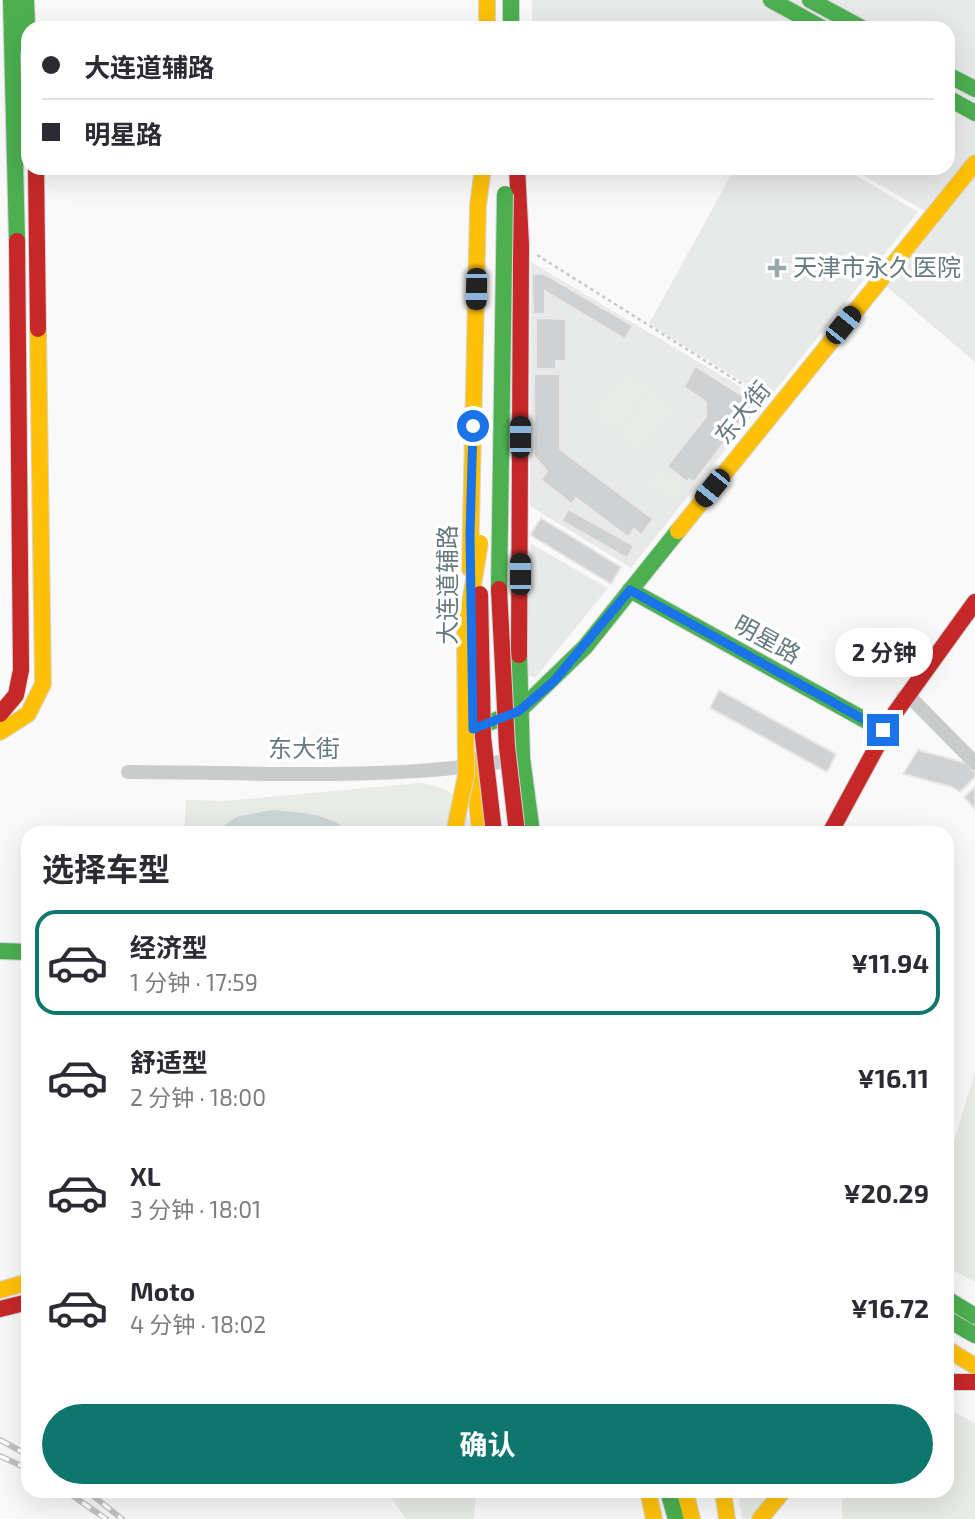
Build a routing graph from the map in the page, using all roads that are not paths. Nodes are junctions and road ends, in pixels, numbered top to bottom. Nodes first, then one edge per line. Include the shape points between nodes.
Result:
1 (11, 0) edge
2 (26, 0) edge
3 (487, 0) edge
4 (512, 0) edge
5 (771, 0) edge
6 (810, 0) edge
7 (27, 21) edge
8 (487, 21) edge
9 (511, 21) edge
10 (809, 21) edge
11 (849, 21) edge
12 (6, 70) edge
13 (955, 79) edge
14 (975, 89) edge
15 (14, 95) edge
16 (955, 101) edge
17 (975, 113) edge
18 (975, 163) edge
19 (36, 175) edge
20 (482, 175) edge
21 (491, 175) edge
22 (505, 175) edge
23 (517, 175) edge
24 (497, 193) junction
25 (480, 543) junction
26 (630, 590) junction
27 (975, 602) edge
28 (903, 696) junction
29 (519, 711) junction
30 (0, 713) edge
31 (473, 729) junction
32 (883, 730) junction
33 (0, 732) edge
34 (522, 758) junction
35 (975, 763) edge
36 (473, 767) junction
37 (128, 772) dead end
38 (455, 826) edge
39 (479, 826) edge
40 (493, 826) edge
41 (516, 826) edge
42 (531, 826) edge
43 (834, 826) edge
44 (0, 951) edge
45 (21, 951) edge
46 (21, 1284) edge
47 (0, 1290) edge
48 (954, 1303) edge
49 (21, 1304) edge
50 (0, 1309) edge
51 (975, 1316) edge
52 (954, 1323) edge
53 (975, 1335) edge
54 (954, 1342) edge
55 (954, 1353) edge
56 (975, 1353) edge
57 (975, 1366) edge
58 (954, 1382) edge
59 (975, 1382) edge
60 (650, 1498) edge
61 (670, 1498) edge
62 (687, 1498) edge
63 (724, 1498) edge
64 (777, 1498) edge
65 (654, 1519) edge
66 (676, 1519) edge
67 (692, 1519) edge
68 (727, 1519) edge
69 (760, 1519) edge

1 - 12 street
2 - 7 street
3 - 8 street
4 - 9 street
5 - 10 street
6 - 11 street
12 - 15 street
13 - 14 street
15 - 30 street via 21,670 13,703
16 - 17 street
18 - 26 street, 东大街
19 - 33 street via 43,684 38,703 27,716
20 - 31 street, 大连道辅路 via 470,535
21 - 24 street
22 - 24 street
23 - 29 street
24 - 25 street
24 - 41 street, bridge via 498,566 507,747
25 - 38 street, bridge via 465,633 466,775
25 - 40 street, bridge via 483,737
26 - 29 street, 东大街 via 585,648
26 - 32 street, 明星路
27 - 28 street
28 - 32 street
28 - 35 street via 912,699
29 - 31 street, 东大街
29 - 34 street
31 - 36 street, 大连道辅路
32 - 43 street
34 - 36 street, 东大街
34 - 42 street
36 - 37 street, 东大街
36 - 39 street, 大连道辅路
44 - 45 street
46 - 47 street
48 - 51 street
49 - 50 street
52 - 53 street
54 - 56 street
55 - 57 street
58 - 59 street
60 - 65 street
61 - 66 street
62 - 67 street
63 - 68 street
64 - 69 street

